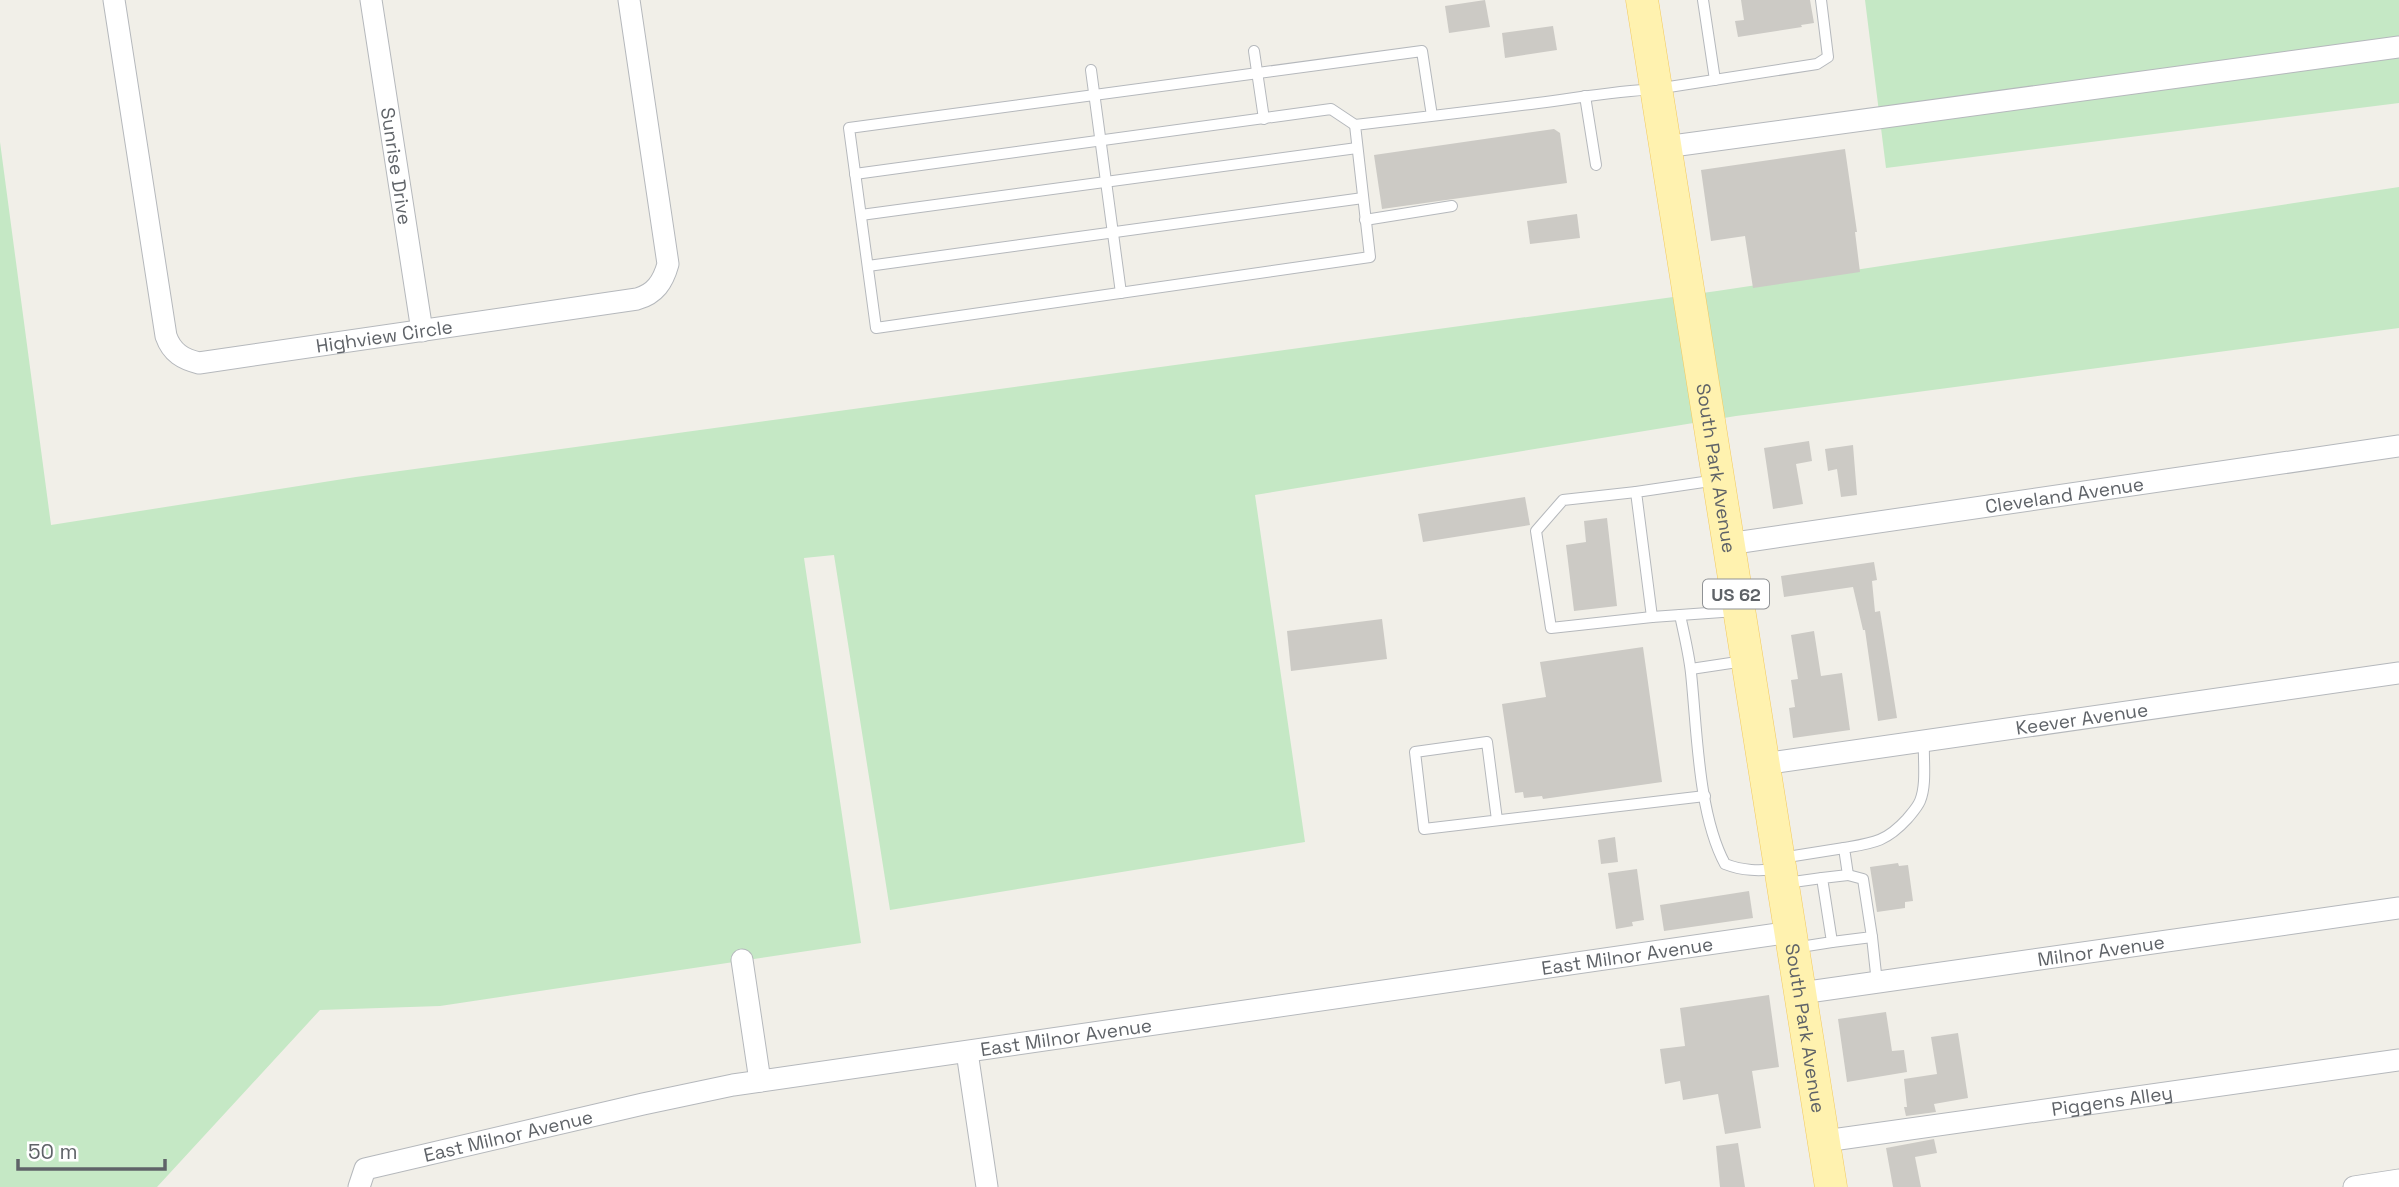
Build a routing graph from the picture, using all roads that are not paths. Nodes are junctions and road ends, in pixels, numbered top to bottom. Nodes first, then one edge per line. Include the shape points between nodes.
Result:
1 (114, 0) edge
2 (371, 0) edge
3 (629, 0) edge
4 (1642, 0) edge
5 (1703, 0) edge
6 (1821, 0) edge
7 (2399, 47) edge
8 (1254, 51) dead end
9 (1091, 71) dead end
10 (1257, 73) junction
11 (1714, 80) junction
12 (1656, 89) junction
13 (1094, 95) junction
14 (1585, 96) junction
15 (1432, 116) junction
16 (1264, 118) junction
17 (1355, 125) junction
18 (1101, 140) junction
19 (1665, 147) junction
20 (1357, 148) junction
21 (1596, 165) dead end
22 (855, 174) junction
23 (1106, 183) junction
24 (1363, 198) junction
25 (1452, 206) dead end
26 (861, 215) junction
27 (1366, 220) junction
28 (1112, 232) junction
29 (868, 266) junction
30 (1121, 293) junction
31 (422, 331) junction
32 (2399, 446) edge
33 (1718, 480) junction
34 (1636, 492) junction
35 (1728, 544) junction
36 (1739, 610) junction
37 (1680, 615) junction
38 (1652, 617) junction
39 (1746, 660) junction
40 (1691, 669) junction
41 (2399, 673) edge
42 (1924, 741) junction
43 (1763, 764) junction
44 (1704, 796) junction
45 (1497, 820) junction
46 (1844, 848) junction
47 (1781, 870) junction
48 (1849, 875) junction
49 (1822, 878) junction
50 (2399, 908) edge
51 (1872, 937) junction
52 (1792, 940) junction
53 (1832, 942) junction
54 (743, 960) dead end
55 (1877, 983) junction
56 (1801, 993) junction
57 (967, 1052) junction
58 (2399, 1060) edge
59 (760, 1081) junction
60 (1825, 1142) junction
61 (2386, 1183) edge
62 (359, 1187) edge
63 (987, 1187) edge
64 (1831, 1187) edge
65 (2354, 1187) edge

1 - 31 street, Highview Circle via 166,336 175,352 199,363
2 - 31 street, Sunrise Drive
3 - 31 street, Highview Circle via 668,264 664,279 637,299
4 - 12 main road, South Park Avenue / US 62
5 - 11 lane
6 - 11 lane via 1828,57 1816,64
7 - 19 street
8 - 10 lane
9 - 13 lane
10 - 13 lane
10 - 15 lane via 1422,51
10 - 16 lane
11 - 12 lane
12 - 14 lane
12 - 19 main road, South Park Avenue / US 62
13 - 18 lane
13 - 22 lane via 849,128
14 - 15 lane
14 - 21 lane
15 - 17 lane
16 - 17 lane via 1331,109
16 - 18 lane
17 - 20 lane
18 - 22 lane
18 - 23 lane
19 - 33 main road, South Park Avenue / US 62
20 - 23 lane
20 - 24 lane
22 - 26 lane
23 - 26 lane
23 - 28 lane
24 - 27 lane
24 - 28 lane
25 - 27 lane
26 - 29 lane
27 - 30 lane via 1370,257
28 - 29 lane
28 - 30 lane
29 - 30 lane via 876,328
32 - 35 street, Cleveland Avenue
33 - 34 lane
33 - 35 main road, South Park Avenue / US 62
34 - 38 lane
34 - 38 lane via 1563,500 1536,531 1551,628
35 - 36 main road, South Park Avenue / US 62
36 - 37 lane
36 - 39 main road, South Park Avenue / US 62
37 - 38 lane
37 - 40 lane
39 - 40 lane
39 - 43 main road, South Park Avenue / US 62
40 - 44 lane
41 - 42 street, Keever Avenue
42 - 43 street, Keever Avenue
42 - 46 lane via 1923,786 1912,813 1888,837
43 - 47 main road, South Park Avenue / US 62
44 - 45 lane
44 - 47 lane via 1725,864 1759,872
45 - 45 lane via 1424,829 1415,752 1487,743
46 - 47 lane
46 - 48 lane
47 - 49 lane
47 - 52 main road, South Park Avenue / US 62
48 - 49 lane
48 - 51 lane via 1863,879
49 - 53 lane
50 - 55 street, Milnor Avenue
51 - 53 lane
51 - 55 lane
52 - 53 lane
52 - 56 main road, South Park Avenue / US 62
52 - 57 street, East Milnor Avenue
54 - 59 street
55 - 56 street, Milnor Avenue
56 - 60 main road, South Park Avenue / US 62
57 - 59 street, East Milnor Avenue
57 - 63 street
58 - 60 street, Piggens Alley
59 - 62 street, East Milnor Avenue via 365,1169
60 - 64 main road, South Park Avenue / US 62
61 - 65 street

